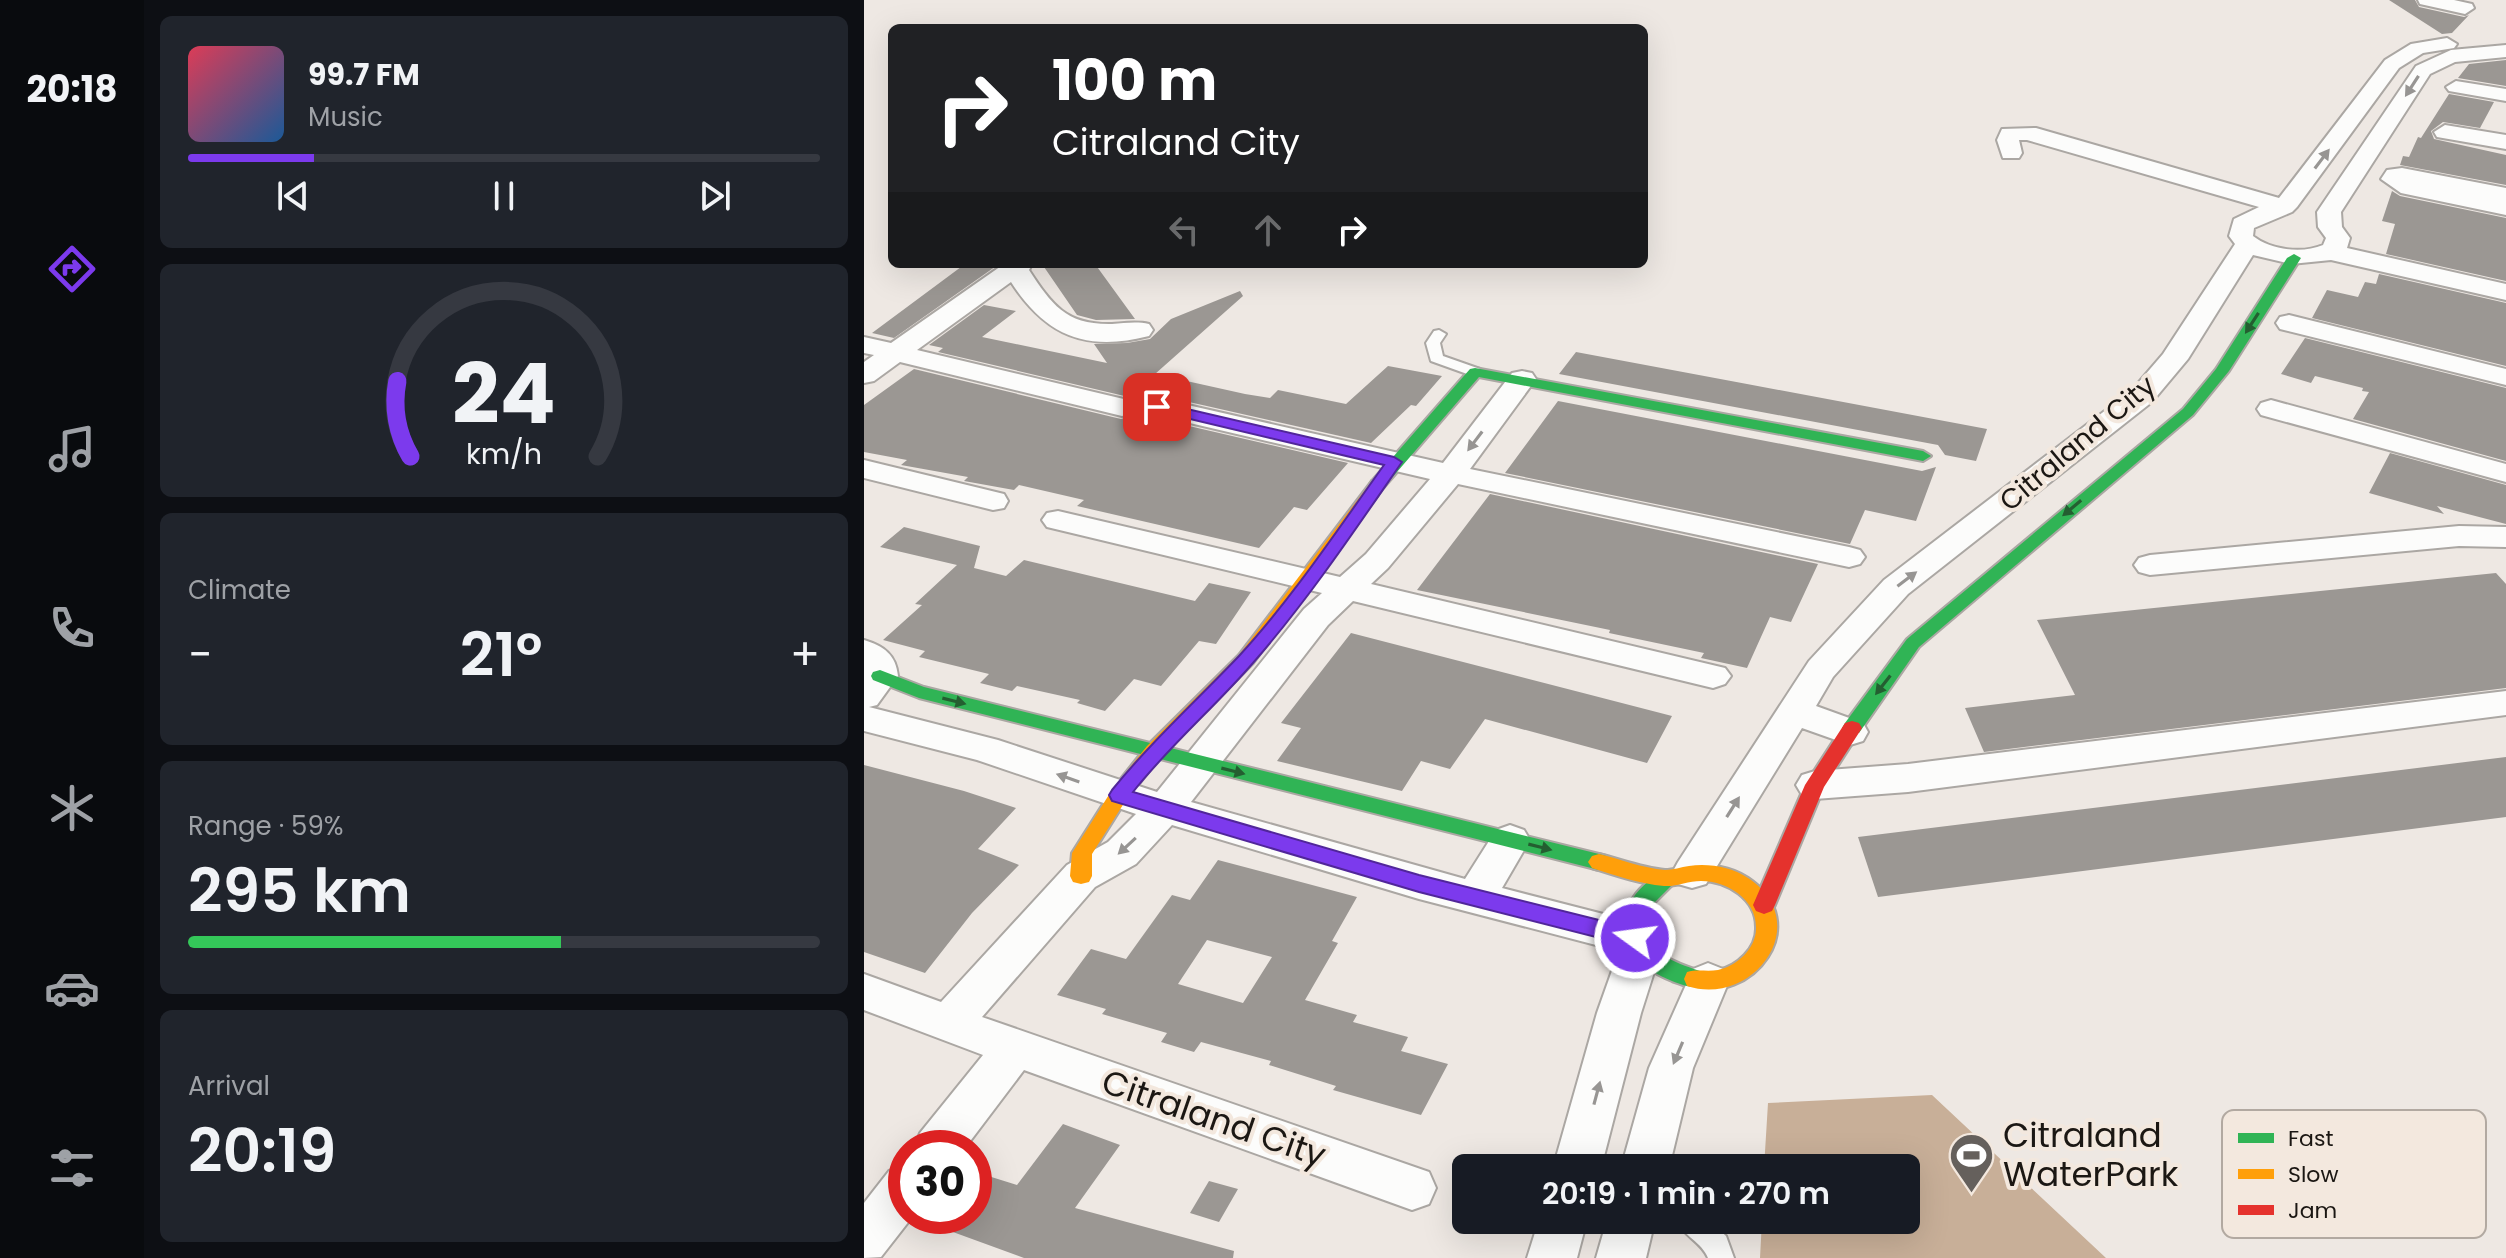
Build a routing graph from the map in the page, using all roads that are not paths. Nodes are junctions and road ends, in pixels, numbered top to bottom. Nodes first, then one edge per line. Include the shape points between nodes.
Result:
1 (2427, 0) edge
2 (2465, 8) dead end
3 (2506, 39) edge
4 (2506, 51) edge
5 (2456, 87) dead end
6 (2506, 95) edge
7 (2445, 132) dead end
8 (2506, 142) edge
9 (2011, 153) dead end
10 (2506, 195) edge
11 (2506, 208) edge
12 (2276, 210) junction
13 (2333, 239) junction
14 (2247, 244) junction
15 (2294, 258) junction
16 (1015, 268) edge
17 (1019, 268) edge
18 (2506, 276) edge
19 (2506, 292) edge
20 (2289, 323) dead end
21 (1140, 330) dead end
22 (1439, 334) dead end
23 (864, 345) edge
24 (895, 353) junction
25 (1475, 372) junction
26 (864, 375) edge
27 (2506, 377) edge
28 (1522, 379) junction
29 (1122, 407) dead end
30 (1157, 407) dead end
31 (2271, 409) dead end
32 (1923, 456) dead end
33 (1394, 462) junction
34 (864, 469) edge
35 (1452, 472) junction
36 (2506, 473) edge
37 (993, 501) dead end
38 (1058, 520) dead end
39 (2506, 537) edge
40 (1849, 557) dead end
41 (2150, 565) dead end
42 (1310, 578) junction
43 (1346, 587) junction
44 (869, 674) edge
45 (1713, 676) dead end
46 (2506, 703) edge
47 (1794, 711) junction
48 (864, 718) edge
49 (1850, 732) junction
50 (1154, 751) junction
51 (1200, 763) junction
52 (1815, 785) junction
53 (1119, 795) junction
54 (1166, 807) junction
55 (1510, 840) junction
56 (1081, 876) junction
57 (1679, 876) junction
58 (1475, 898) junction
59 (1764, 905) junction
60 (1637, 944) junction
61 (1708, 981) junction
62 (864, 992) edge
63 (949, 1024) junction
64 (1015, 1048) junction
65 (951, 1130) edge
66 (1581, 1154) edge
67 (1649, 1154) edge
68 (1412, 1188) dead end
69 (888, 1210) edge
70 (1559, 1234) edge
71 (1627, 1234) edge
72 (1705, 1234) edge
73 (864, 1241) edge
74 (1552, 1258) edge
75 (1621, 1258) edge
76 (1721, 1258) edge

1 - 2 street
12 -> 3 street, Citraland City via 2392,64 2418,48
4 -> 13 street via 2451,56 2423,70 2329,212
5 - 6 street
7 - 8 street
9 - 12 street via 2010,134 2028,133
10 - 11 street via 2402,175 2392,179 2409,188
12 - 13 street via 2305,218
12 - 14 street, Citraland City via 2242,224
13 - 15 street via 2310,258
13 - 18 street
13 - 19 street
14 - 15 street
47 -> 14 street, Citraland City via 1843,641 1896,587 2142,396 2174,359
15 -> 49 street, Citraland City via 2222,371 2188,412 1913,643
16 - 24 street
17 - 21 street via 1038,306 1067,329 1093,334
20 - 27 street
22 - 25 lane via 1433,343 1436,358
23 - 24 street
24 - 26 street
24 - 29 street
25 - 28 street
25 - 33 street
28 - 32 street
28 -> 35 street
30 - 33 street
31 - 36 street
33 - 35 street
33 - 42 street
34 - 37 street
35 - 40 street
35 - 43 street via 1377,561
38 - 42 street
39 - 41 street via 2459,536
42 - 43 street
42 - 50 street via 1246,659
43 - 45 street
43 - 51 street
44 -> 50 street via 919,692
46 - 52 street via 1908,778
47 - 49 street
57 -> 47 street, Citraland City
53 -> 48 street via 985,749
49 - 52 street, Citraland City
50 - 51 street
50 - 53 street
51 - 54 street
51 -> 55 street
52 - 59 street, Citraland City
53 - 54 street
53 - 56 street via 1082,853
54 -> 56 street via 1122,853
54 - 58 street
55 -> 57 street
55 - 58 street
56 - 63 street
57 - 59 street via 1714,873 1752,890
57 - 60 street, Citraland City via 1650,889 1639,904 1633,921
58 - 60 street
59 - 61 street, Citraland City via 1770,934 1756,960 1726,978
60 - 61 street via 1648,961 1675,977
66 -> 60 street, Citraland City
61 -> 67 street via 1671,1068
62 - 63 street, Citraland City
63 - 64 street, Citraland City
64 - 65 street
64 - 68 street, Citraland City
69 - 73 street
70 - 74 street
71 - 75 street
72 - 76 lane via 1717,1245

